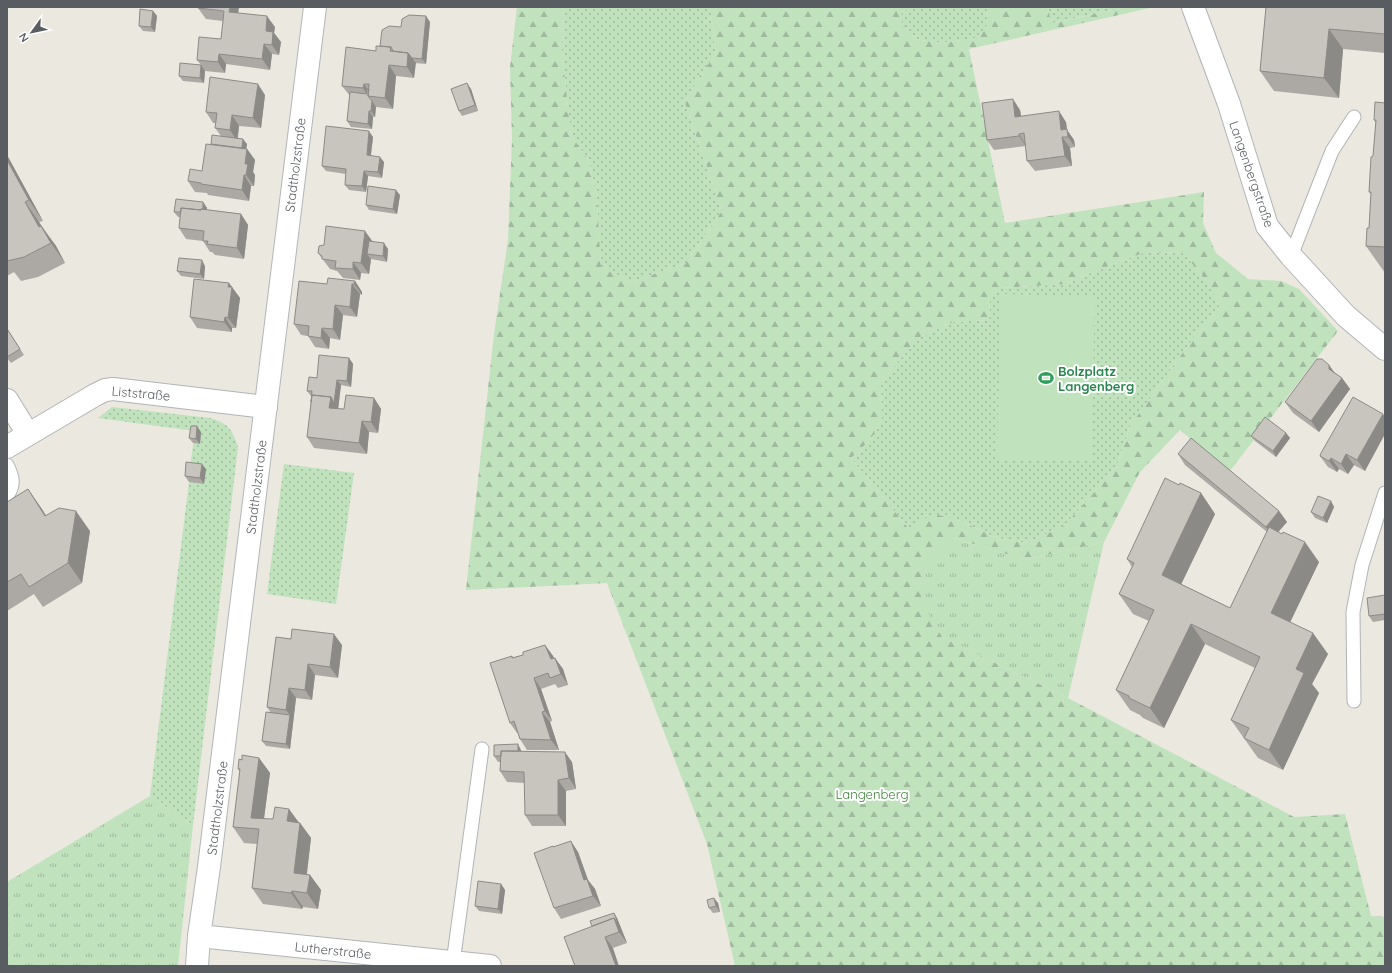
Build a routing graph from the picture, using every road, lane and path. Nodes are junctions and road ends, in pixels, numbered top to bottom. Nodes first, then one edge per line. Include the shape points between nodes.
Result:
1 (315, 7) edge
2 (1193, 7) edge
3 (1354, 117) dead end
4 (1291, 256) junction
5 (1385, 349) edge
6 (7, 400) edge
7 (266, 407) junction
8 (28, 434) junction
9 (7, 447) edge
10 (7, 465) edge
11 (1385, 493) edge
12 (7, 496) edge
13 (1354, 701) dead end
14 (482, 749) dead end
15 (200, 936) junction
16 (453, 963) junction
17 (197, 966) edge
18 (490, 966) edge

1 - 7 street, Stadtholzstraße
2 - 4 street, Langenbergstraße via 1229,104 1267,226
3 - 4 lane via 1332,151
4 - 5 street, Langenbergstraße via 1346,316
6 - 8 street
7 - 8 street, Liststraße via 113,389 94,395
7 - 15 street, Stadtholzstraße
8 - 9 street, Liststraße
10 - 12 lane via 12,489
11 - 13 lane via 1362,565 1352,612
14 - 16 lane
15 - 16 street, Lutherstraße
15 - 17 street, Stadtholzstraße
16 - 18 street, Lutherstraße

